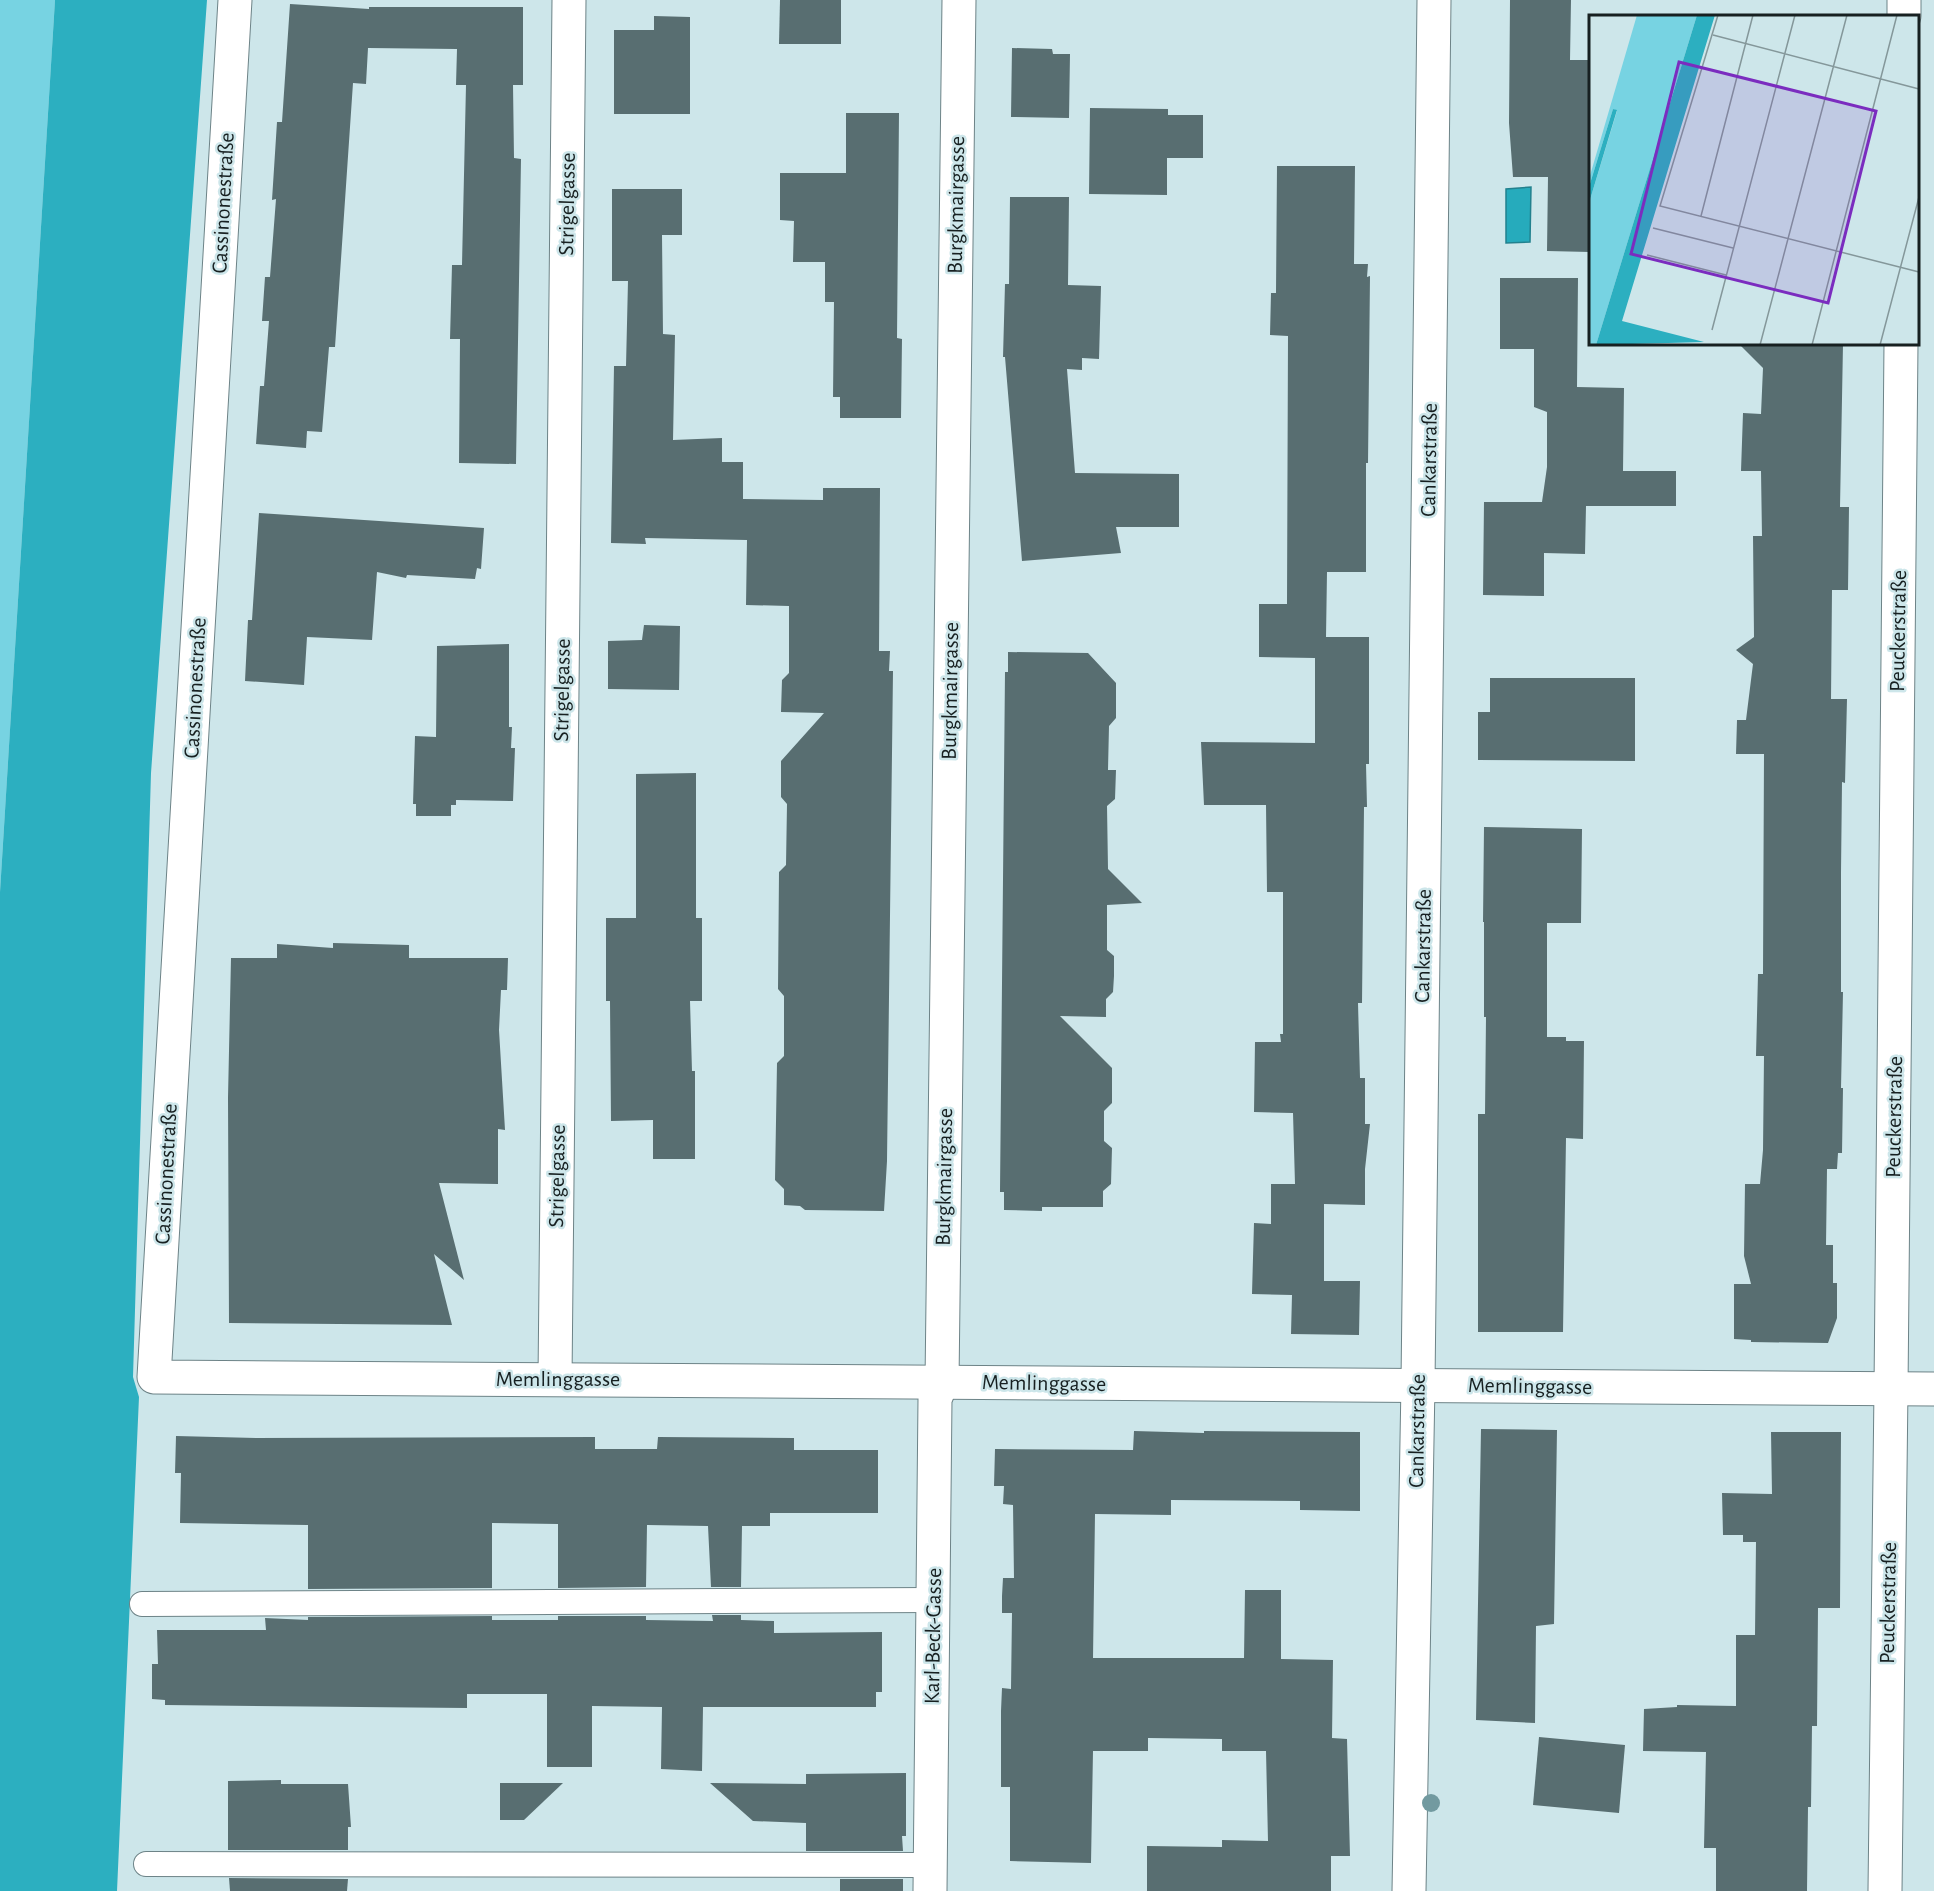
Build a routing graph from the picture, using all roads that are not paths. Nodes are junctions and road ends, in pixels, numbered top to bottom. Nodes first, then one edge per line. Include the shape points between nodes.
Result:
1 (235, 0) edge
2 (569, 0) edge
3 (959, 0) edge
4 (1434, 0) edge
5 (1901, 345) edge
6 (154, 1377) joint
7 (555, 1379) junction
8 (942, 1382) junction
9 (1418, 1384) junction
10 (1891, 1389) junction
11 (1934, 1389) edge
12 (933, 1600) junction
13 (142, 1604) dead end
14 (146, 1864) dead end
15 (930, 1878) edge
16 (1409, 1891) edge
17 (1885, 1891) edge

1 - 6 street, Cassinonestraße
2 - 7 street, Strigelgasse
3 - 8 street, Burgkmairgasse
4 - 9 street, Cankarstraße
5 - 10 street, Peuckerstraße
6 - 7 street, Memlinggasse
7 - 8 street, Memlinggasse
8 - 9 street, Memlinggasse
8 - 12 street, Karl-Beck-Gasse via 935,1399
9 - 10 street, Memlinggasse
9 - 16 street, Cankarstraße
10 - 11 street, Memlinggasse
10 - 17 street, Peuckerstraße
12 - 13 lane
12 - 15 street, Karl-Beck-Gasse
14 - 15 lane

